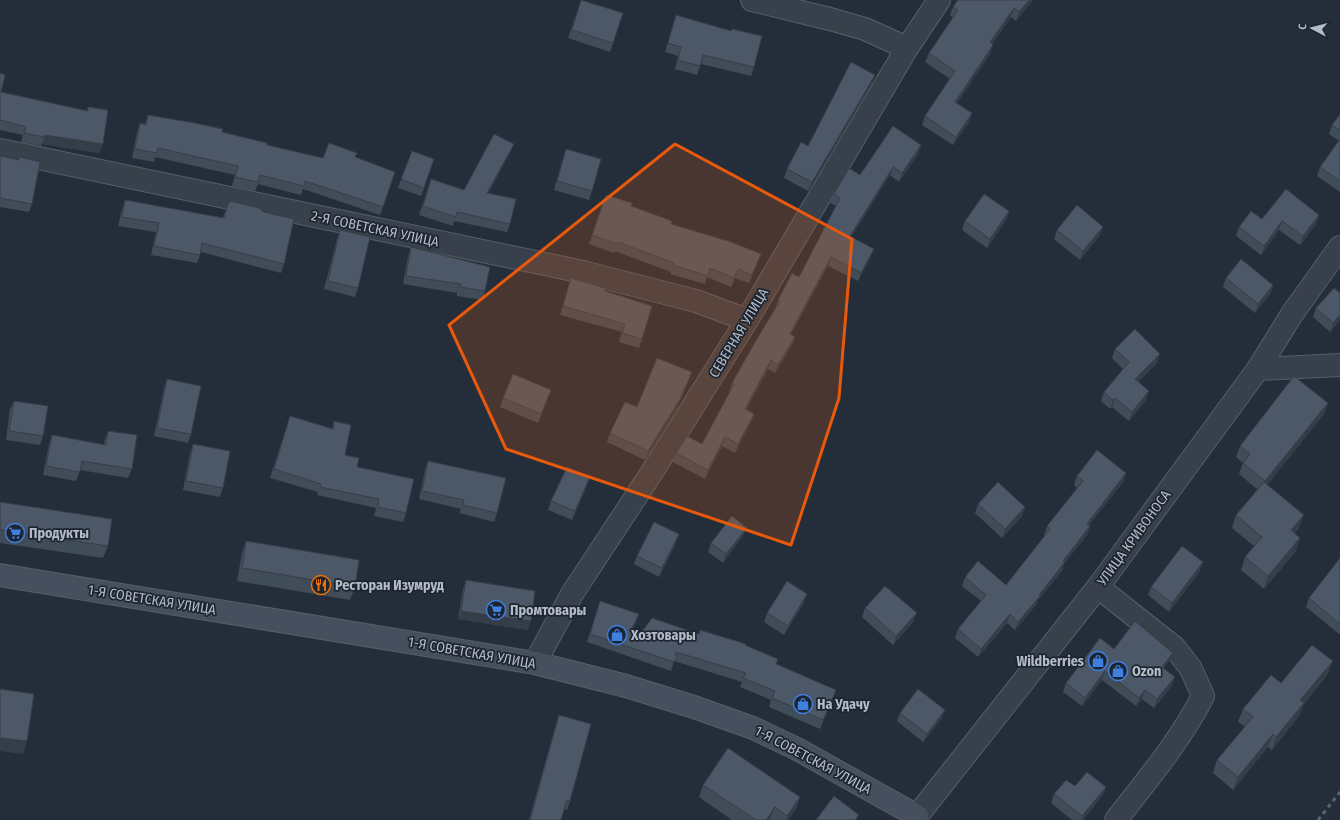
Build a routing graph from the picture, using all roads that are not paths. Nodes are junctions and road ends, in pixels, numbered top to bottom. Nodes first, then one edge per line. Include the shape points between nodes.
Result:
1 (752, 0) edge
2 (939, 0) edge
3 (907, 48) junction
4 (0, 150) edge
5 (1340, 247) edge
6 (747, 320) junction
7 (1340, 365) edge
8 (1258, 369) junction
9 (0, 575) edge
10 (1098, 587) junction
11 (535, 663) junction
12 (916, 818) edge
13 (1116, 820) edge

1 - 3 street via 866,29
2 - 3 street, СЕВЕРНАЯ УЛИЦА
3 - 6 street, СЕВЕРНАЯ УЛИЦА
4 - 6 street, 2-Я СОВЕТСКАЯ УЛИЦА via 583,272 696,301
5 - 8 street, УЛИЦА КРИВОНОСА via 1292,314
6 - 11 street, СЕВЕРНАЯ УЛИЦА via 572,594
7 - 8 street
8 - 10 street, УЛИЦА КРИВОНОСА
9 - 11 street, 1-Я СОВЕТСКАЯ УЛИЦА
10 - 12 street, УЛИЦА КРИВОНОСА
10 - 13 street via 1175,648 1191,669 1203,696 1166,755
11 - 12 street, 1-Я СОВЕТСКАЯ УЛИЦА via 626,686 753,728 797,749

